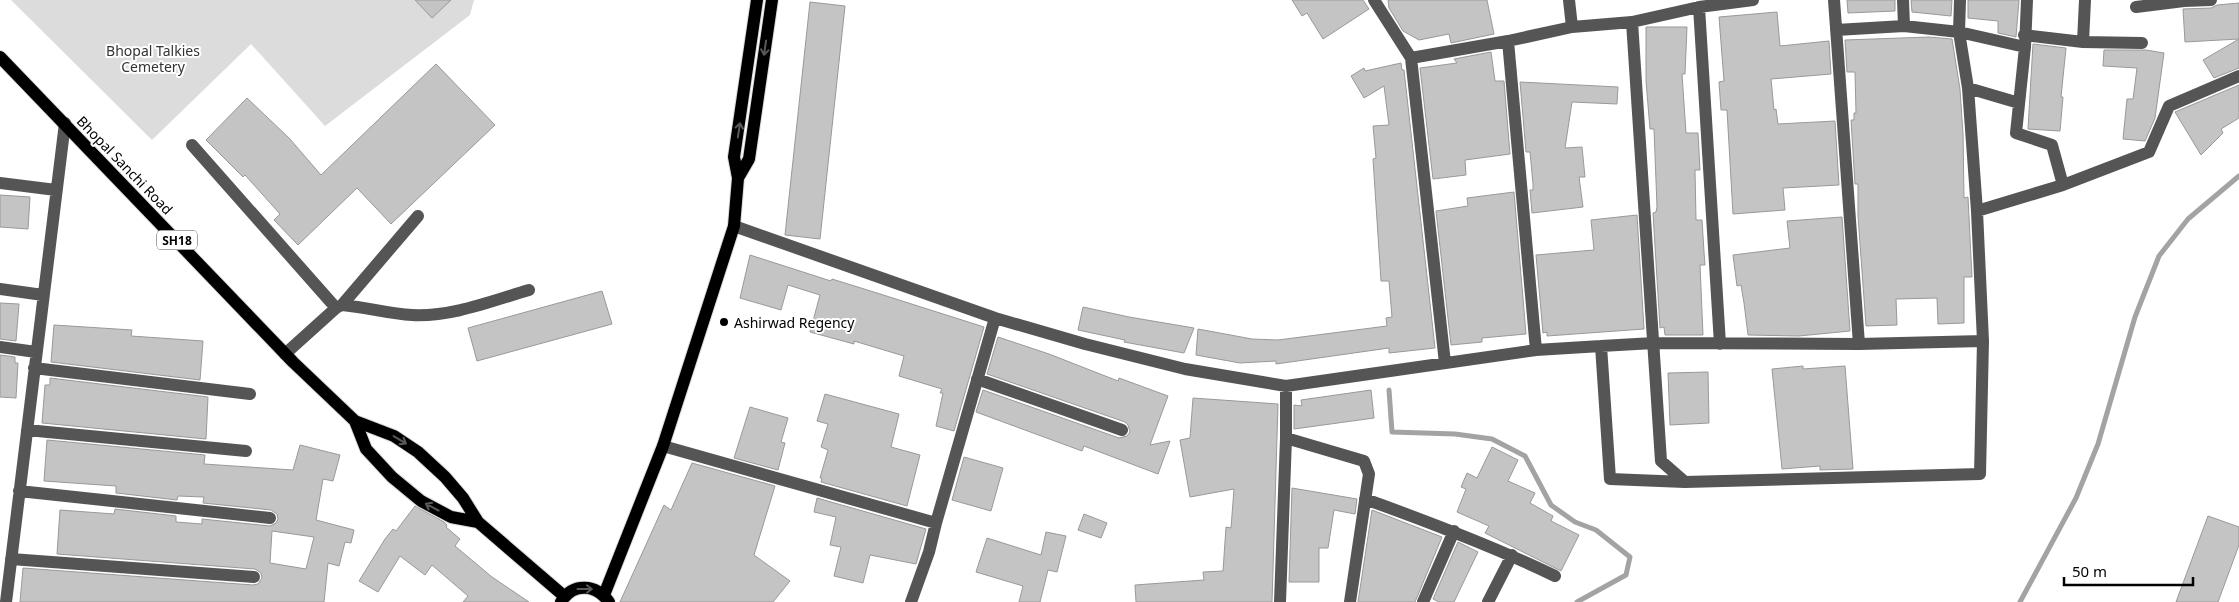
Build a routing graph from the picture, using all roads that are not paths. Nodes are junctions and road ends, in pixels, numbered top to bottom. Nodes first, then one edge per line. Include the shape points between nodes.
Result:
1 (757, 0) edge
2 (772, 0) edge
3 (1374, 0) edge
4 (1569, 0) edge
5 (1752, 0) edge
6 (1834, 0) edge
7 (1903, 0) edge
8 (1960, 0) edge
9 (2027, 0) edge
10 (2085, 0) edge
11 (2184, 0) edge
12 (2211, 0) edge
13 (1699, 7) junction
14 (2136, 8) dead end
15 (1632, 22) junction
16 (1904, 26) junction
17 (1572, 27) junction
18 (1836, 30) junction
19 (1959, 32) junction
20 (1508, 41) junction
21 (2025, 41) junction
22 (2084, 42) junction
23 (2142, 43) dead end
24 (0, 57) edge
25 (1411, 58) junction
26 (748, 66) junction
27 (763, 68) junction
28 (2239, 76) edge
29 (1968, 88) junction
30 (2019, 103) junction
31 (64, 123) junction
32 (192, 145) dead end
33 (738, 178) junction
34 (0, 183) edge
35 (2063, 185) junction
36 (56, 190) junction
37 (1978, 211) junction
38 (418, 216) dead end
39 (734, 226) junction
40 (0, 289) edge
41 (529, 290) dead end
42 (43, 294) junction
43 (339, 307) junction
44 (995, 318) junction
45 (1983, 341) junction
46 (1654, 343) junction
47 (1720, 344) junction
48 (1859, 344) junction
49 (1601, 346) junction
50 (0, 347) edge
51 (1536, 350) junction
52 (36, 352) junction
53 (285, 354) junction
54 (1445, 363) junction
55 (34, 368) junction
56 (977, 379) junction
57 (1286, 386) junction
58 (250, 394) dead end
59 (356, 421) junction
60 (27, 430) junction
61 (1122, 430) dead end
62 (1286, 438) junction
63 (663, 446) junction
64 (246, 452) dead end
65 (1685, 482) junction
66 (19, 491) junction
67 (1365, 498) junction
68 (270, 518) dead end
69 (478, 522) junction
70 (936, 523) junction
71 (1454, 531) junction
72 (1512, 555) junction
73 (11, 559) junction
74 (1555, 576) dead end
75 (254, 577) dead end
76 (606, 598) edge
77 (562, 599) edge
78 (6, 602) edge
79 (911, 602) edge
80 (1280, 602) edge
81 (1350, 602) edge
82 (1423, 602) edge
83 (1488, 602) edge

1 - 26 main road
2 -> 27 main road
3 - 25 street
4 - 17 street
5 - 13 street
6 - 18 street
7 - 16 street
8 - 19 street
9 - 21 street
10 - 22 street
11 - 12 street
11 - 14 street
13 - 15 street
13 - 47 street
15 - 17 street
15 - 46 street
16 - 18 street
16 - 19 street
17 - 20 street
18 - 48 street
19 - 21 street
19 - 29 street
20 - 25 street
20 - 51 street
21 - 22 street
21 - 30 street
22 - 23 street
24 - 31 main road, Bhopal Sanchi Road / SH18
25 - 54 street
26 - 27 main road
33 -> 26 main road via 734,157
27 - 33 main road via 749,159
28 - 35 street via 2169,106 2149,152
29 - 30 street
29 - 37 street
30 - 35 street via 2016,133 2052,145
31 - 36 street
31 - 53 main road, Bhopal Sanchi Road / SH18
32 - 43 street
33 - 39 main road
34 - 36 street
35 - 37 street
36 - 42 street
37 - 45 street
38 - 43 street
39 - 44 street
39 - 63 main road
40 - 42 street
41 - 43 street via 453,312 432,314 410,315
42 - 52 street
43 - 53 street
44 - 56 street
44 - 57 street via 1184,369
45 - 48 street
45 - 65 street via 1980,474
46 - 47 street
46 - 49 street
46 - 65 street via 1661,461
47 - 48 street
49 - 51 street
49 - 65 street via 1610,479
50 - 52 street
51 - 54 street
52 - 55 street
53 - 59 main road, Bhopal Sanchi Road / SH18
54 - 57 street
55 - 58 street
55 - 60 street
56 - 61 street
56 - 70 street
57 - 62 street
59 -> 69 main road via 394,436 418,452 446,477
69 -> 59 main road via 451,517 421,501 392,477 366,448
60 - 64 street
60 - 66 street
62 - 67 street via 1364,461 1369,474
62 - 80 street
63 - 70 street
63 - 76 main road
66 - 68 street
66 - 73 street
67 - 71 street
67 - 81 street
69 - 77 main road
70 - 79 street
71 - 72 street
71 - 82 street
72 - 74 street
72 - 83 street
73 - 75 street
73 - 78 street
77 -> 76 main road via 571,590 588,587

